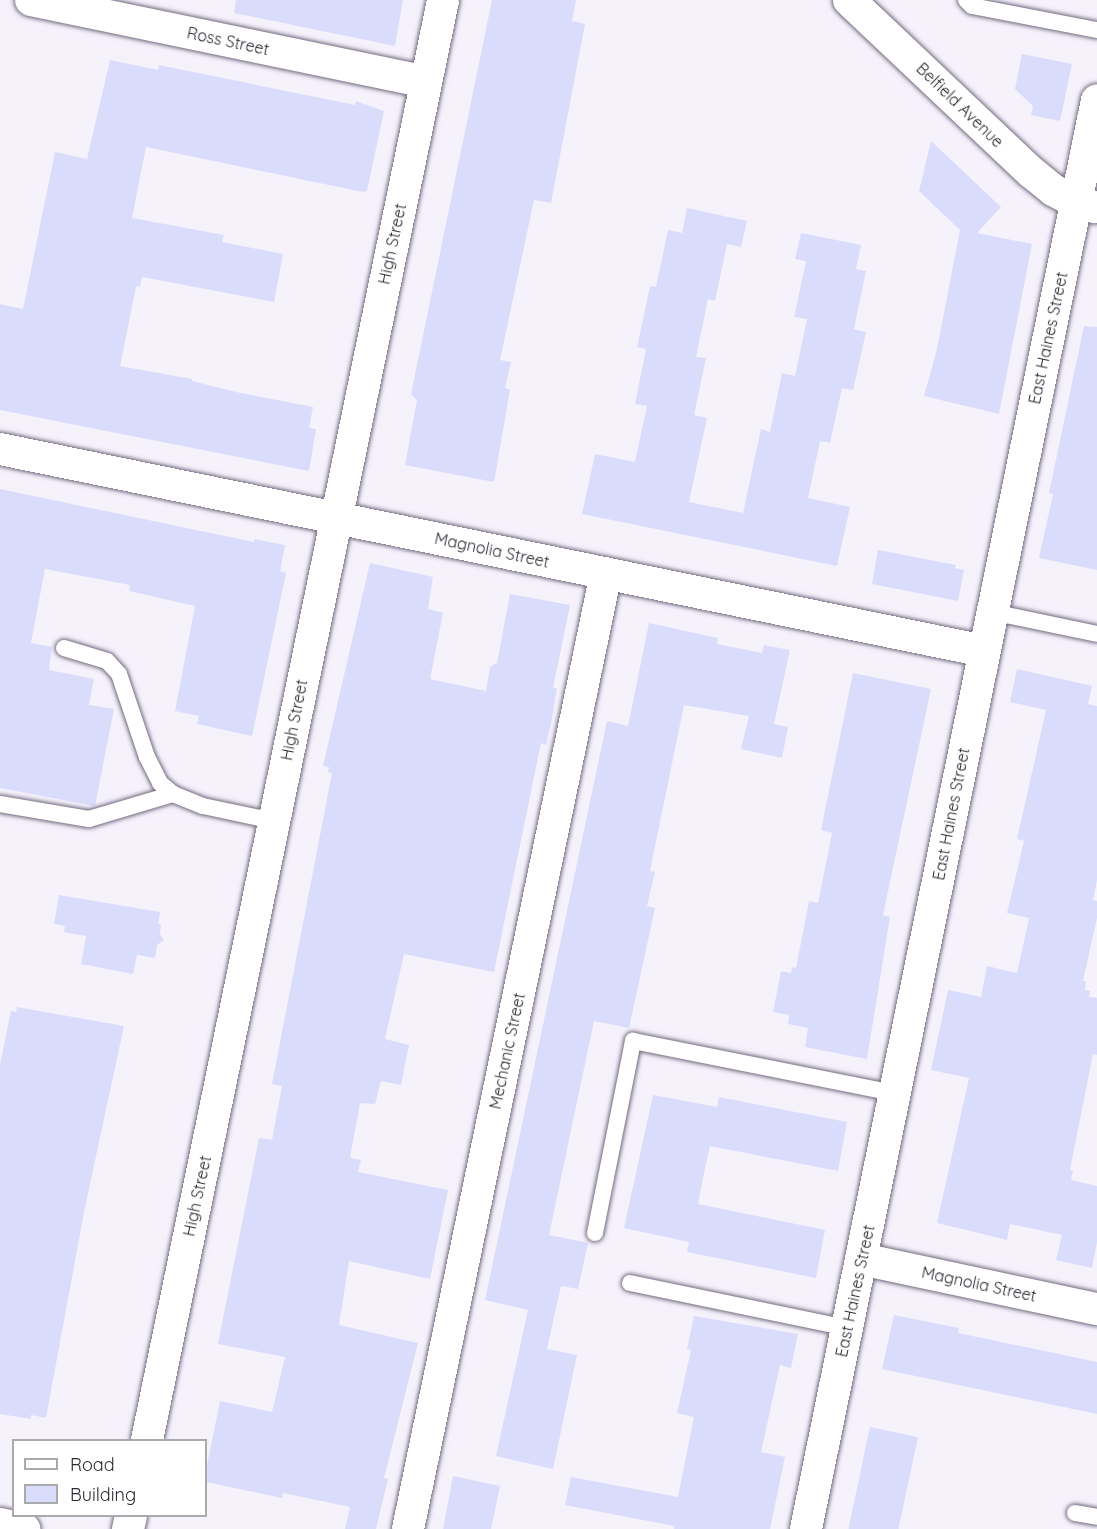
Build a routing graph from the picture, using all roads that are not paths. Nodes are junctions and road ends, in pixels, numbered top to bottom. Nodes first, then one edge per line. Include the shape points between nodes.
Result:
1 (31, 0) edge
2 (443, 0) edge
3 (849, 0) edge
4 (966, 0) edge
5 (1097, 30) edge
6 (426, 82) junction
7 (1097, 100) edge
8 (1087, 205) edge
9 (0, 449) edge
10 (335, 518) junction
11 (606, 573) junction
12 (992, 612) junction
13 (1097, 634) edge
14 (64, 648) dead end
15 (984, 651) junction
16 (173, 794) junction
17 (0, 804) edge
18 (274, 821) junction
19 (894, 1093) junction
20 (595, 1233) dead end
21 (861, 1258) junction
22 (630, 1283) dead end
23 (1097, 1309) edge
24 (847, 1328) junction
25 (147, 1439) edge
26 (1075, 1513) dead end
27 (1097, 1517) edge
28 (0, 1524) edge
29 (24, 1529) edge
30 (408, 1529) edge
31 (806, 1529) edge

1 - 6 street, Ross Street
2 - 6 street, High Street
3 - 8 street, Belfield Avenue via 1031,172 1053,190
4 - 5 lane via 972,6
6 - 10 street, High Street
7 - 8 street, East Haines Street
8 - 12 street, East Haines Street
9 - 10 street, Magnolia Street
10 - 11 street, Magnolia Street
10 - 18 street, High Street
11 - 15 street, Magnolia Street
11 - 30 street, Mechanic Street
12 - 13 lane
12 - 15 street, East Haines Street
14 - 16 lane via 107,661 119,674 147,757 160,783
15 - 19 street, East Haines Street
16 - 17 lane via 89,819
16 - 18 lane via 203,806
18 - 25 street, High Street
19 - 20 lane via 633,1041
19 - 21 street, East Haines Street
21 - 23 street, Magnolia Street
21 - 24 street, East Haines Street
22 - 24 lane
24 - 31 street, East Haines Street
26 - 27 lane
28 - 29 street

